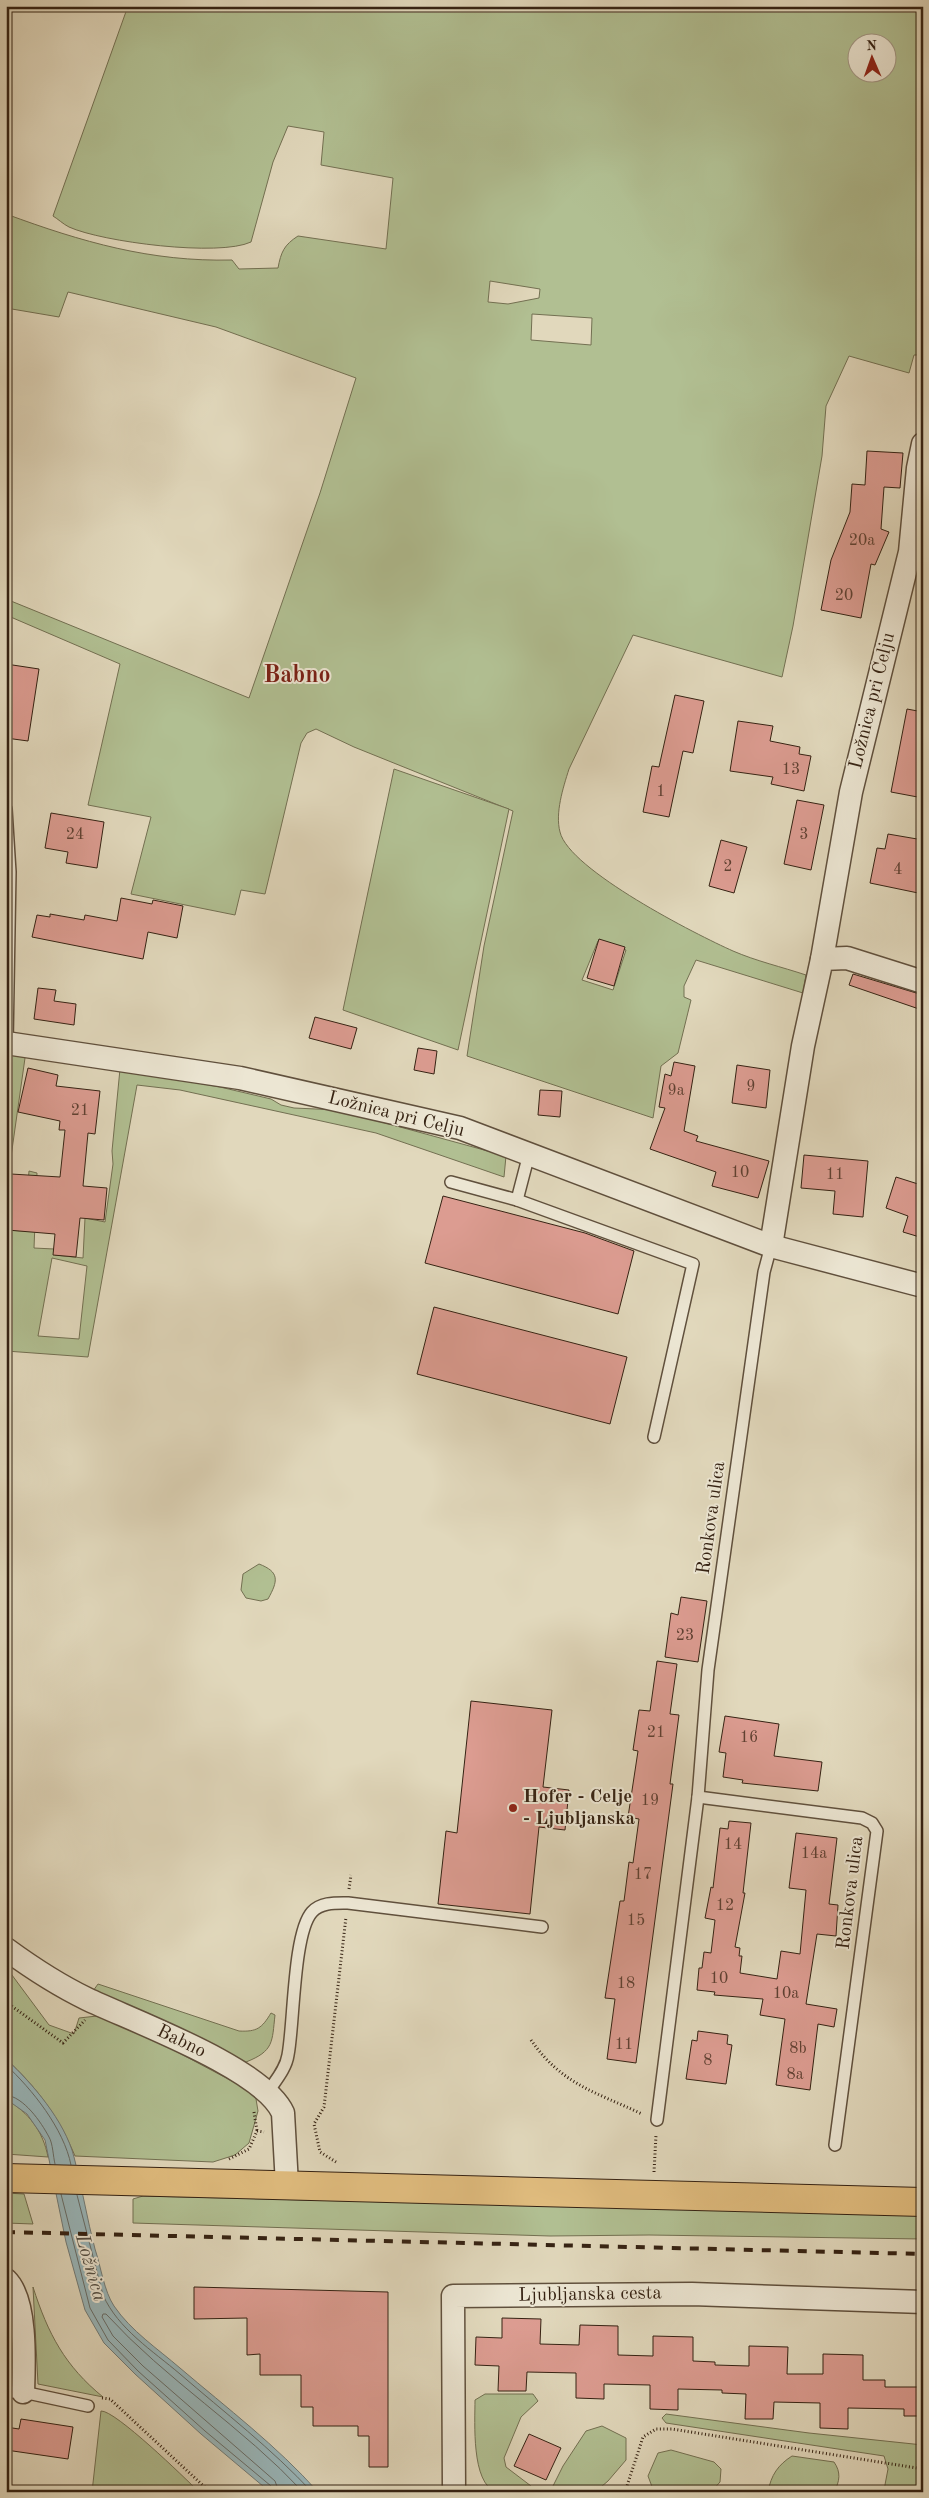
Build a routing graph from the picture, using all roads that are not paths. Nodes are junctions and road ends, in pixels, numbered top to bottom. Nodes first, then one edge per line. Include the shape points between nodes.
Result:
1 (923, 444) edge
2 (6, 809) edge
3 (822, 959) junction
4 (923, 982) edge
5 (7, 1043) edge
6 (529, 1154) junction
7 (451, 1182) dead end
8 (517, 1200) junction
9 (770, 1246) junction
10 (923, 1286) edge
11 (654, 1437) dead end
12 (698, 1796) junction
13 (542, 1927) dead end
14 (6, 1949) edge
15 (261, 2100) junction
16 (657, 2120) road end
17 (835, 2145) dead end
18 (15, 2178) edge
19 (287, 2185) junction
20 (923, 2202) edge
21 (6, 2280) edge
22 (923, 2302) edge
23 (14, 2392) edge
24 (88, 2406) dead end
25 (454, 2492) edge

1 - 3 street, Ložnica pri Celju via 910,552 851,792
2 - 5 lane via 10,872
3 - 4 street via 847,958
3 - 9 street, Ložnica pri Celju via 803,1046
5 - 6 street, Ložnica pri Celju via 240,1078 460,1128
6 - 8 lane
6 - 9 street, Ložnica pri Celju
7 - 8 lane
8 - 11 lane via 693,1264
9 - 10 street, Ložnica pri Celju
9 - 12 lane, Ronkova ulica via 708,1670
12 - 16 lane, Ronkova ulica
12 - 17 lane, Ronkova ulica via 862,1818 872,1823 877,1831
13 - 15 lane via 348,1903 328,1903 312,1912 304,1928 299,1953 288,2057
14 - 15 street, Babno via 36,1971 180,2040 244,2075
15 - 19 street, Babno via 278,2102 283,2113
18 - 19 main road
19 - 20 main road
21 - 23 street via 12,2285 20,2304
22 - 25 street, Ljubljanska cesta via 692,2294 453,2296
23 - 24 lane

